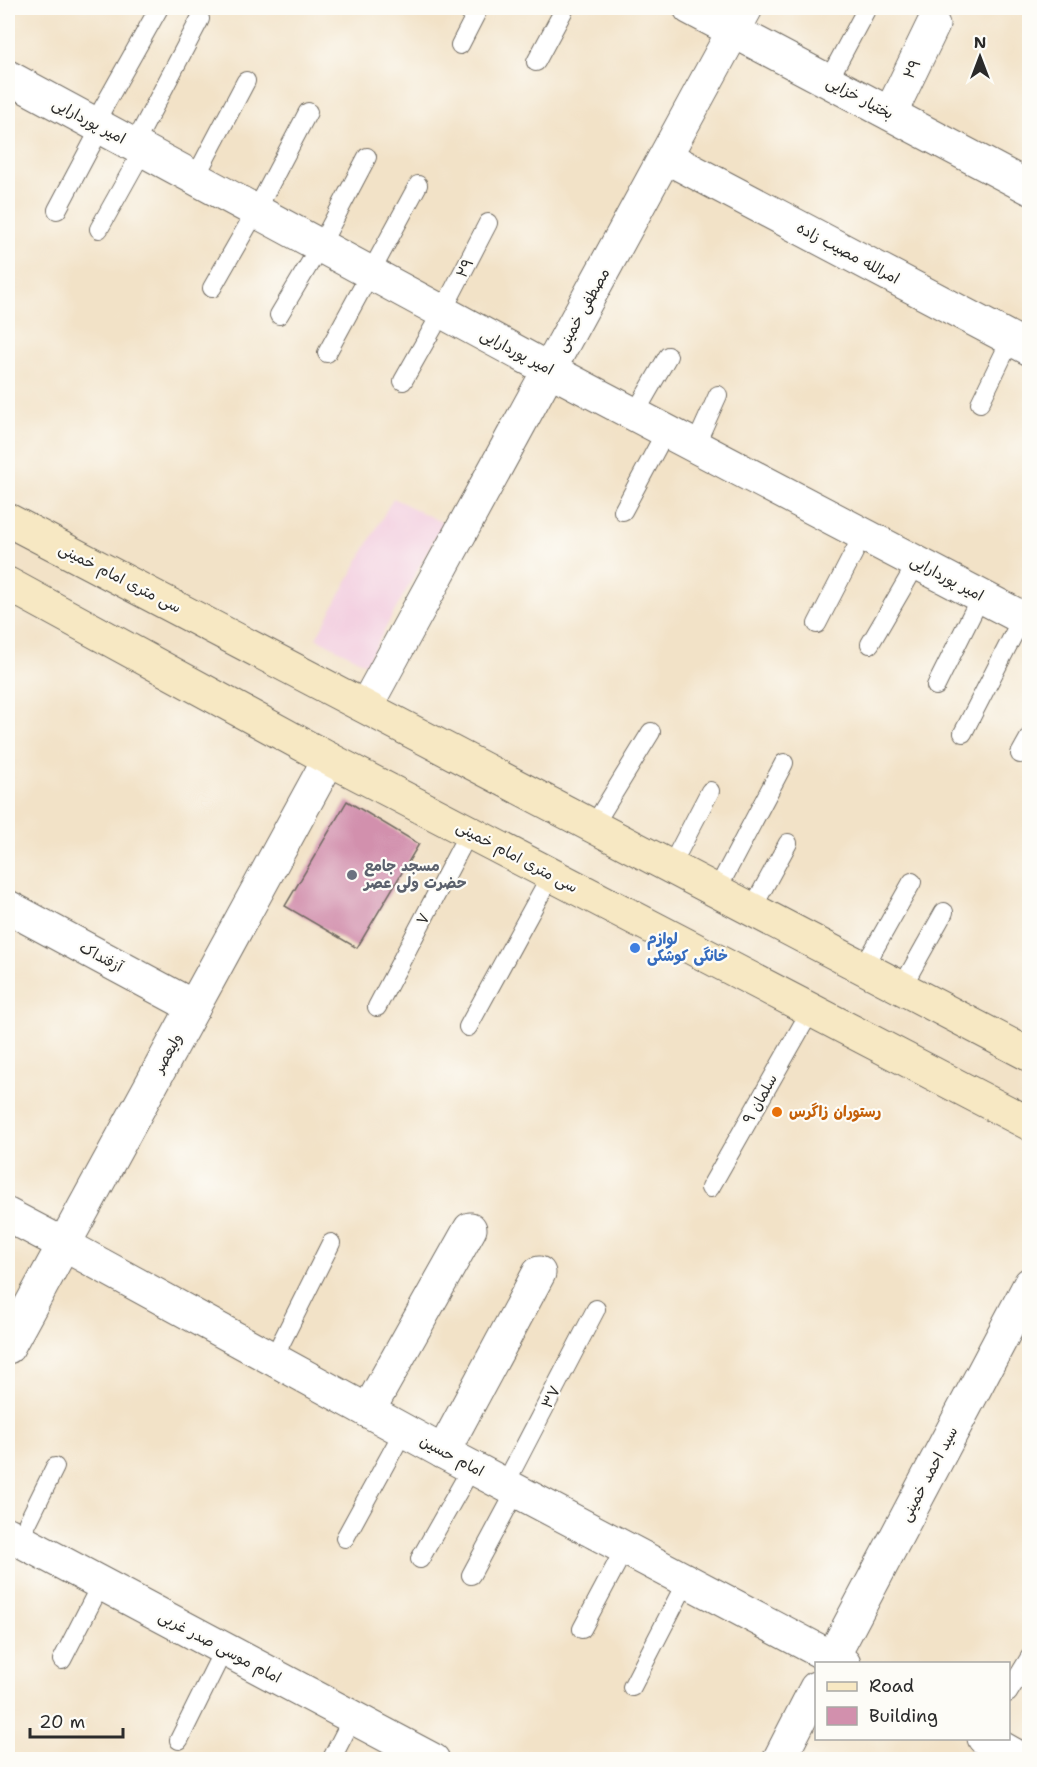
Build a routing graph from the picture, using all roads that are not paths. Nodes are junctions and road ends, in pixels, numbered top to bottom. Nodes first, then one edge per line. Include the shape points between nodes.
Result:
1 (159, 8) edge
2 (479, 8) edge
3 (565, 8) edge
4 (690, 8) edge
5 (867, 8) edge
6 (200, 19) dead end
7 (741, 19) edge
8 (933, 24) dead end
9 (460, 45) dead end
10 (536, 62) dead end
11 (8, 77) edge
12 (246, 81) dead end
13 (828, 81) junction
14 (308, 112) dead end
15 (890, 114) junction
16 (98, 126) junction
17 (139, 148) junction
18 (666, 157) junction
19 (367, 158) dead end
20 (195, 178) junction
21 (418, 185) dead end
22 (1029, 188) edge
23 (57, 210) dead end
24 (256, 211) junction
25 (488, 224) dead end
26 (99, 229) dead end
27 (320, 246) junction
28 (370, 273) junction
29 (212, 288) dead end
30 (442, 312) junction
31 (279, 315) dead end
32 (1020, 344) edge
33 (327, 353) dead end
34 (668, 356) dead end
35 (550, 370) junction
36 (403, 381) dead end
37 (718, 395) dead end
38 (980, 403) dead end
39 (634, 415) junction
40 (666, 431) junction
41 (695, 446) junction
42 (622, 511) dead end
43 (8, 520) edge
44 (863, 534) junction
45 (917, 562) junction
46 (8, 584) edge
47 (981, 596) junction
48 (1026, 620) edge
49 (818, 624) dead end
50 (870, 644) dead end
51 (936, 686) dead end
52 (366, 706) junction
53 (651, 732) dead end
54 (963, 734) dead end
55 (1029, 736) edge
56 (1020, 754) dead end
57 (329, 759) junction
58 (784, 762) dead end
59 (710, 791) dead end
60 (594, 825) junction
61 (469, 832) junction
62 (788, 843) dead end
63 (671, 866) junction
64 (551, 875) junction
65 (912, 882) dead end
66 (717, 890) junction
67 (8, 907) edge
68 (753, 909) junction
69 (944, 912) dead end
70 (864, 967) junction
71 (902, 987) junction
72 (194, 1007) junction
73 (377, 1007) dead end
74 (811, 1010) junction
75 (468, 1027) dead end
76 (1029, 1052) edge
77 (1029, 1124) edge
78 (710, 1188) dead end
79 (8, 1215) edge
80 (470, 1229) dead end
81 (331, 1243) dead end
82 (63, 1244) junction
83 (538, 1272) dead end
84 (1029, 1284) edge
85 (596, 1309) dead end
86 (8, 1347) edge
87 (273, 1359) junction
88 (368, 1411) junction
89 (404, 1430) junction
90 (442, 1452) junction
91 (55, 1467) dead end
92 (472, 1467) junction
93 (511, 1488) junction
94 (13, 1538) edge
95 (345, 1538) dead end
96 (625, 1548) junction
97 (420, 1559) dead end
98 (471, 1575) dead end
99 (687, 1580) junction
100 (101, 1584) junction
101 (582, 1629) dead end
102 (224, 1648) junction
103 (1029, 1657) edge
104 (62, 1660) dead end
105 (835, 1661) edge
106 (632, 1688) dead end
107 (815, 1690) edge
108 (1010, 1690) edge
109 (353, 1717) junction
110 (178, 1740) dead end
111 (988, 1740) edge
112 (332, 1760) edge
113 (433, 1760) edge
114 (779, 1760) edge
115 (1023, 1760) edge

1 - 16 lane
2 - 9 lane
3 - 10 lane
4 - 7 street, بختیار خزایی
5 - 13 lane
6 - 17 lane
7 - 13 street, بختیار خزایی
7 - 18 street, مصطفی خمینی
8 - 15 street, ۲۹
11 - 16 street, امیر پوردارایی
12 - 20 lane
13 - 15 street, بختیار خزایی
14 - 24 lane
15 - 22 street, بختیار خزایی
16 - 17 street, امیر پوردارایی
16 - 23 lane
17 - 20 street, امیر پوردارایی
17 - 26 lane
18 - 32 street, امرالله مصیب زاده
18 - 35 street, مصطفی خمینی
19 - 27 lane
20 - 24 street, امیر پوردارایی
21 - 28 lane
24 - 27 street, امیر پوردارایی
24 - 29 lane
25 - 30 lane, ۲۹
27 - 28 street, امیر پوردارایی
27 - 31 lane
28 - 30 street, امیر پوردارایی
28 - 33 lane
30 - 35 street, امیر پوردارایی
30 - 36 lane, ۲۹
32 - 38 lane
34 - 39 lane
35 - 39 street, امیر پوردارایی
35 - 52 street, مصطفی خمینی
37 - 41 lane
39 - 40 street, امیر پوردارایی
40 - 41 street, امیر پوردارایی
40 - 42 lane
41 - 44 street, امیر پوردارایی
43 - 52 main road, سی متری امام خمینی
44 - 45 street, امیر پوردارایی
44 - 49 lane
45 - 47 street, امیر پوردارایی
45 - 50 lane
46 - 57 main road, سی متری امام خمینی
47 - 48 street, امیر پوردارایی
47 - 51 lane
48 - 54 lane
52 - 60 main road, سی متری امام خمینی
53 - 60 lane
55 - 56 lane
57 - 61 main road, سی متری امام خمینی
57 - 72 street, وليعصر
58 - 66 lane
59 - 63 lane
60 - 63 main road, سی متری امام خمینی
61 - 64 main road, سی متری امام خمینی
61 - 73 lane, ۷
62 - 68 lane
63 - 66 main road, سی متری امام خمینی
64 - 74 main road, سی متری امام خمینی
64 - 75 lane
65 - 70 lane
66 - 68 main road, سی متری امام خمینی
67 - 72 street, آزفنداک
68 - 70 main road, سی متری امام خمینی
69 - 71 lane
70 - 71 main road, سی متری امام خمینی
71 - 76 main road, سی متری امام خمینی
72 - 82 street, وليعصر
74 - 77 main road, سی متری امام خمینی
74 - 78 lane, سلمان ۹
79 - 82 street, امام حسین
80 - 88 street
81 - 87 lane
82 - 86 street, وليعصر
82 - 87 street, امام حسین
83 - 90 street
84 - 105 street, سید احمد خمینی
85 - 93 lane, ۳۷
87 - 88 street, امام حسین
88 - 89 street, امام حسین
89 - 90 street, امام حسین
89 - 95 lane
90 - 92 street, امام حسین
91 - 94 lane
92 - 93 street, امام حسین
92 - 97 lane
93 - 96 street, امام حسین
93 - 98 lane, ۳۷
94 - 100 street, امام موسی صدر غربی
96 - 99 street, امام حسین
96 - 101 lane
99 - 105 street, امام حسین
99 - 106 lane
100 - 102 street, امام موسی صدر غربی
100 - 104 lane
102 - 109 street, امام موسی صدر غربی
102 - 110 lane
103 - 108 lane
107 - 114 street
109 - 112 lane
109 - 113 street, امام موسی صدر غربی
111 - 115 street

